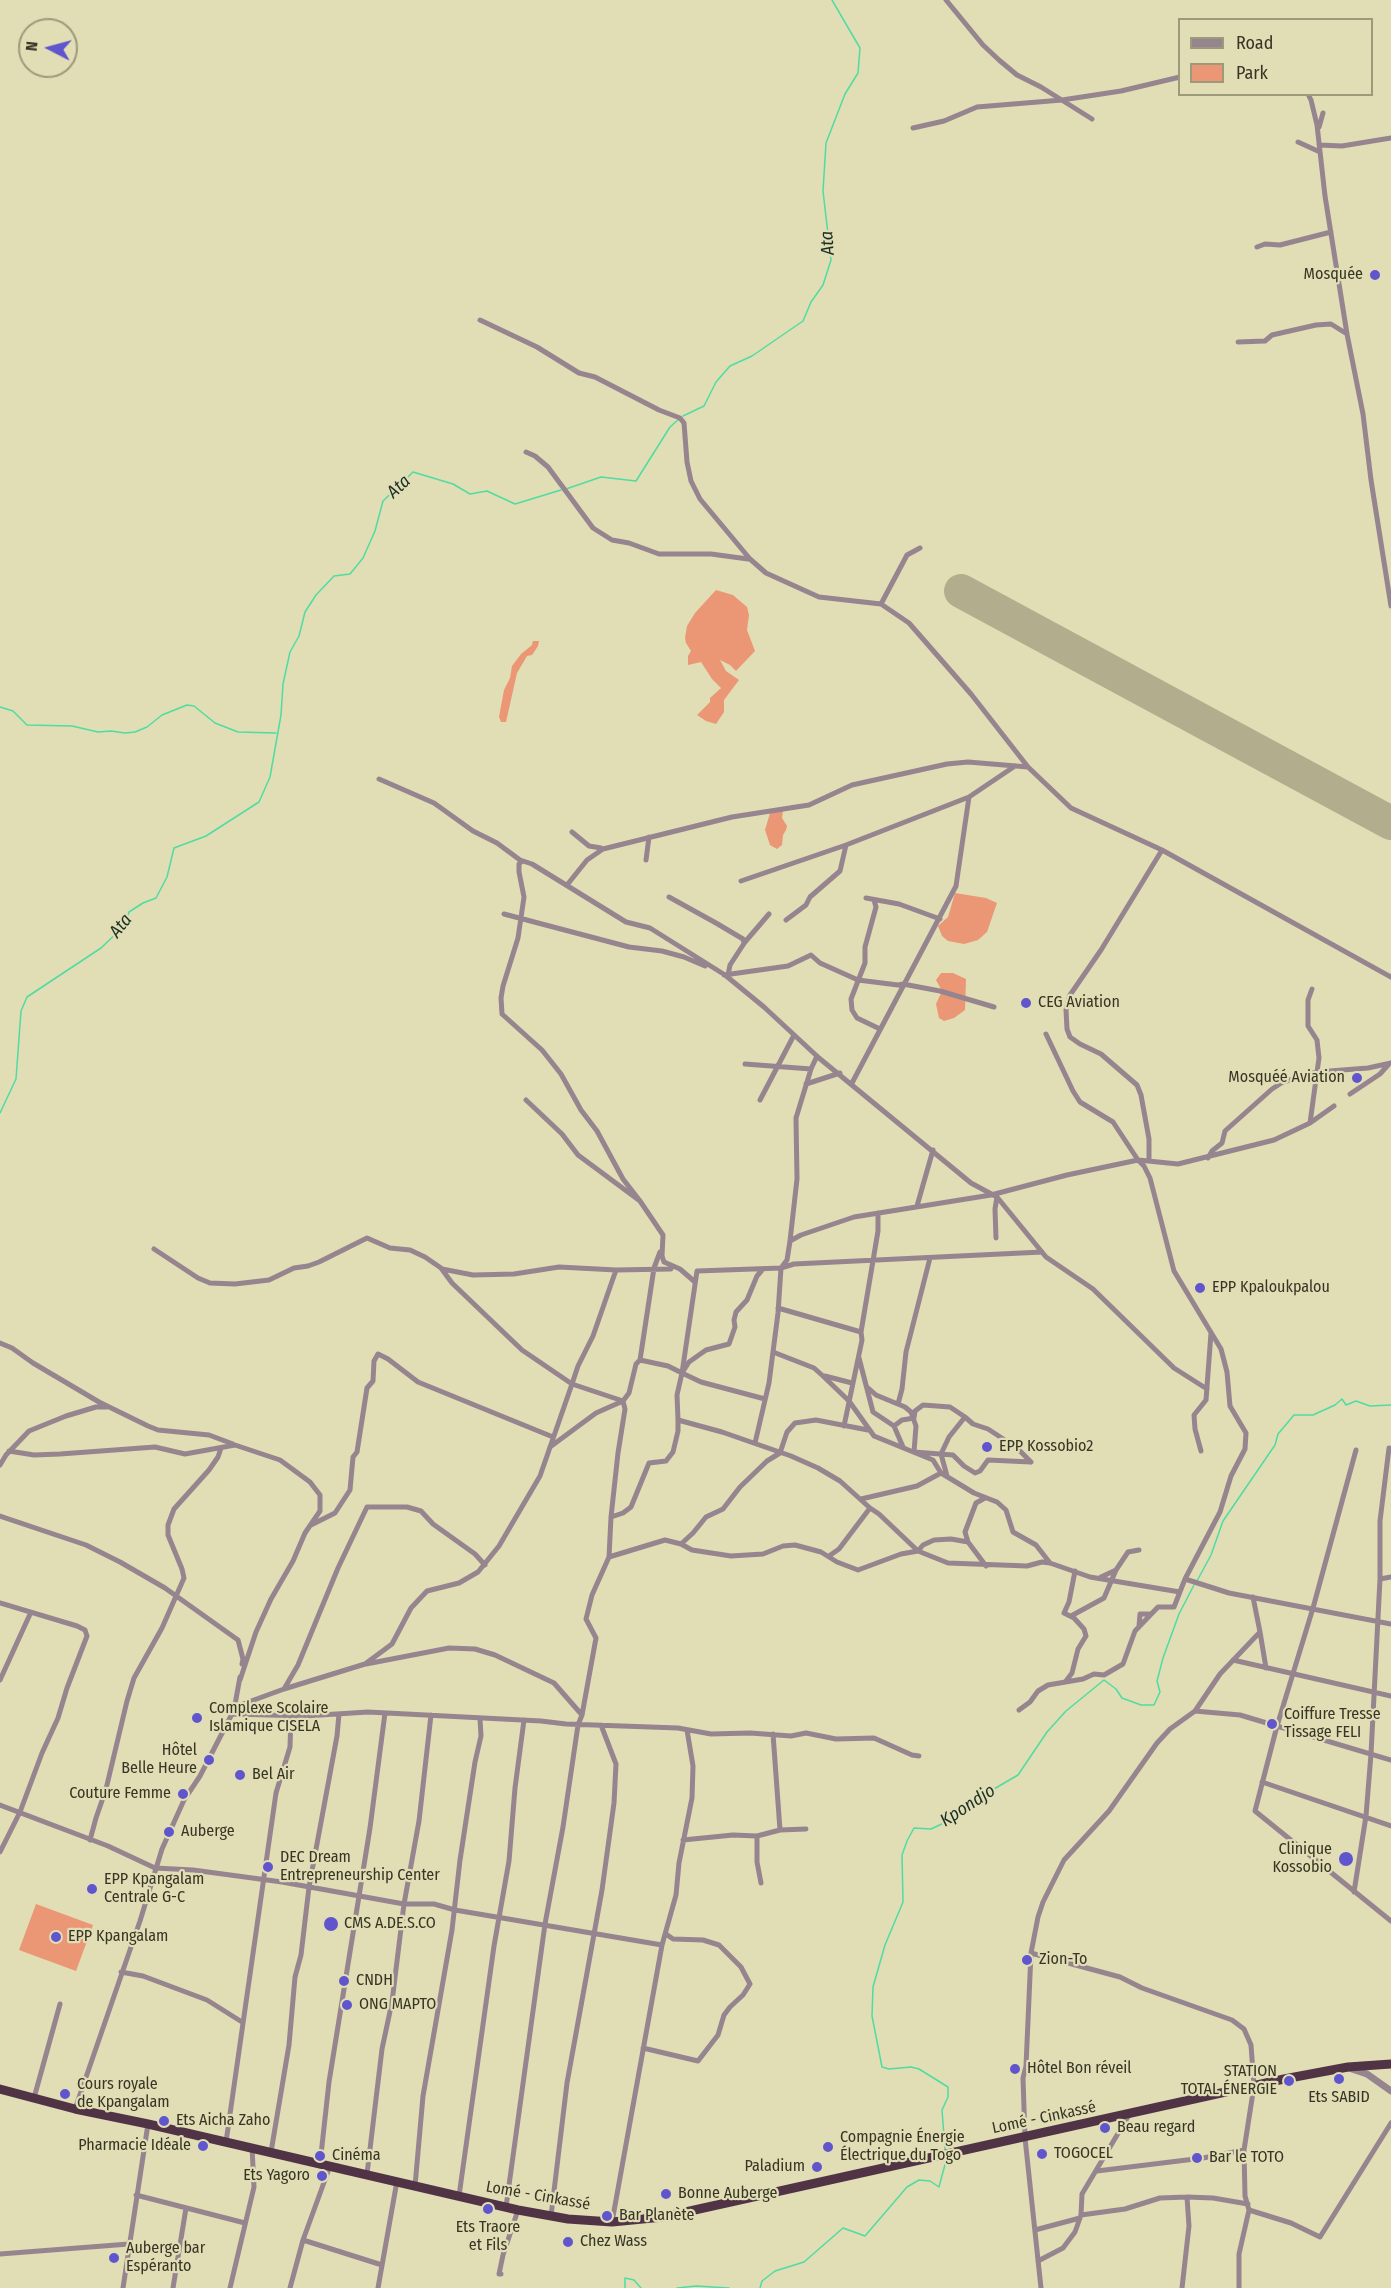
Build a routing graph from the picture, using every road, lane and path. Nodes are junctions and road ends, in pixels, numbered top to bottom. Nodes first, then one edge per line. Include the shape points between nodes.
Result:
1 (946, 0) edge
2 (1178, 76) edge
3 (1309, 96) edge
4 (1062, 100) junction
5 (1323, 113) dead end
6 (1092, 119) dead end
7 (913, 128) dead end
8 (1317, 128) junction
9 (1391, 138) edge
10 (1298, 142) dead end
11 (1319, 142) junction
12 (1327, 144) dead end
13 (1320, 152) junction
14 (1331, 232) junction
15 (1257, 247) dead end
16 (480, 320) dead end
17 (1347, 334) junction
18 (1238, 342) dead end
19 (526, 452) dead end
20 (920, 548) dead end
21 (750, 559) junction
22 (882, 604) junction
23 (1391, 606) edge
24 (1015, 766) junction
25 (1028, 767) junction
26 (379, 780) dead end
27 (969, 797) junction
28 (572, 832) dead end
29 (648, 837) junction
30 (846, 845) junction
31 (603, 849) junction
32 (1162, 850) junction
33 (646, 860) dead end
34 (522, 861) junction
35 (741, 881) dead end
36 (567, 885) junction
37 (669, 897) dead end
38 (866, 898) dead end
39 (874, 900) junction
40 (504, 914) dead end
41 (769, 914) dead end
42 (520, 918) junction
43 (786, 920) dead end
44 (940, 920) junction
45 (744, 943) junction
46 (727, 975) junction
47 (1391, 977) edge
48 (858, 980) junction
49 (903, 984) junction
50 (1312, 989) dead end
51 (994, 1007) dead end
52 (880, 1029) junction
53 (1046, 1034) dead end
54 (794, 1035) junction
55 (817, 1056) junction
56 (1390, 1063) edge
57 (746, 1064) dead end
58 (777, 1066) junction
59 (811, 1069) junction
60 (1317, 1072) junction
61 (840, 1073) junction
62 (852, 1083) junction
63 (806, 1084) junction
64 (1350, 1094) dead end
65 (526, 1100) dead end
66 (760, 1100) dead end
67 (1334, 1106) dead end
68 (1310, 1123) junction
69 (933, 1150) junction
70 (1208, 1158) junction
71 (1138, 1160) junction
72 (1149, 1160) junction
73 (994, 1196) junction
74 (640, 1201) junction
75 (917, 1206) junction
76 (878, 1213) junction
77 (996, 1238) dead end
78 (790, 1241) junction
79 (663, 1242) junction
80 (154, 1249) dead end
81 (1042, 1252) junction
82 (930, 1258) junction
83 (874, 1260) junction
84 (441, 1268) junction
85 (654, 1268) junction
86 (781, 1268) junction
87 (680, 1269) junction
88 (763, 1269) junction
89 (616, 1270) junction
90 (697, 1270) junction
91 (695, 1282) junction
92 (778, 1308) junction
93 (1212, 1331) junction
94 (861, 1332) junction
95 (0, 1343) edge
96 (772, 1352) junction
97 (858, 1356) junction
98 (640, 1360) junction
99 (682, 1373) junction
100 (823, 1376) junction
101 (852, 1383) junction
102 (572, 1384) junction
103 (867, 1387) junction
104 (1207, 1389) junction
105 (765, 1399) junction
106 (623, 1401) junction
107 (849, 1401) junction
108 (898, 1404) junction
109 (110, 1407) junction
110 (965, 1417) junction
111 (914, 1418) junction
112 (678, 1420) junction
113 (844, 1426) junction
114 (894, 1426) junction
115 (868, 1430) junction
116 (553, 1437) junction
117 (755, 1443) junction
118 (235, 1445) junction
119 (550, 1447) junction
120 (903, 1447) junction
121 (221, 1448) junction
122 (1389, 1448) dead end
123 (1201, 1450) dead end
124 (1356, 1450) dead end
125 (9, 1451) junction
126 (914, 1452) junction
127 (780, 1453) junction
128 (941, 1454) junction
129 (0, 1465) edge
130 (944, 1474) junction
131 (987, 1498) junction
132 (861, 1499) junction
133 (870, 1508) junction
134 (0, 1516) edge
135 (611, 1517) junction
136 (310, 1525) junction
137 (968, 1542) junction
138 (681, 1544) junction
139 (1139, 1550) dead end
140 (918, 1551) junction
141 (829, 1556) junction
142 (609, 1557) junction
143 (1050, 1563) junction
144 (484, 1565) junction
145 (986, 1566) junction
146 (1116, 1570) junction
147 (1075, 1571) junction
148 (1391, 1577) edge
149 (1099, 1578) junction
150 (1380, 1579) junction
151 (1114, 1580) junction
152 (1187, 1580) junction
153 (1180, 1592) junction
154 (177, 1597) junction
155 (1253, 1597) junction
156 (0, 1603) edge
157 (1313, 1608) junction
158 (31, 1612) junction
159 (1071, 1616) junction
160 (1377, 1622) junction
161 (1391, 1624) edge
162 (1260, 1632) junction
163 (1233, 1660) junction
164 (0, 1664) edge
165 (365, 1664) junction
166 (7, 1666) junction
167 (1266, 1668) junction
168 (1293, 1674) junction
169 (0, 1680) edge
170 (240, 1680) junction
171 (1066, 1681) junction
172 (284, 1689) junction
173 (1375, 1693) junction
174 (1391, 1696) edge
175 (234, 1710) junction
176 (1019, 1710) dead end
177 (1195, 1711) junction
178 (385, 1713) junction
179 (339, 1714) junction
180 (431, 1715) junction
181 (582, 1715) junction
182 (229, 1716) junction
183 (291, 1716) junction
184 (480, 1719) junction
185 (524, 1720) junction
186 (578, 1725) junction
187 (601, 1725) junction
188 (1277, 1726) junction
189 (687, 1730) junction
190 (773, 1734) junction
191 (1371, 1754) junction
192 (919, 1756) dead end
193 (1391, 1760) edge
194 (1262, 1782) junction
195 (0, 1805) edge
196 (20, 1812) junction
197 (1366, 1816) junction
198 (1391, 1826) edge
199 (806, 1829) dead end
200 (780, 1830) junction
201 (757, 1836) junction
202 (90, 1840) junction
203 (683, 1840) junction
204 (0, 1852) edge
205 (155, 1868) junction
206 (263, 1880) junction
207 (760, 1883) dead end
208 (309, 1887) junction
209 (1354, 1892) junction
210 (358, 1897) junction
211 (404, 1904) junction
212 (455, 1910) junction
213 (499, 1917) junction
214 (1391, 1921) edge
215 (545, 1924) junction
216 (594, 1933) junction
217 (666, 1934) junction
218 (662, 1945) junction
219 (1031, 1953) junction
220 (121, 1972) junction
221 (60, 2004) dead end
222 (242, 2022) junction
223 (644, 2048) junction
224 (1391, 2064) edge
225 (1348, 2067) junction
226 (1254, 2086) junction
227 (0, 2089) edge
228 (1391, 2091) edge
229 (34, 2098) junction
230 (75, 2109) junction
231 (1130, 2115) junction
232 (148, 2124) junction
233 (1391, 2124) edge
234 (1025, 2138) junction
235 (226, 2142) junction
236 (252, 2147) junction
237 (1244, 2150) junction
238 (271, 2152) junction
239 (325, 2165) junction
240 (1097, 2171) junction
241 (367, 2174) junction
242 (397, 2181) junction
243 (415, 2186) junction
244 (136, 2195) junction
245 (459, 2196) junction
246 (1187, 2197) junction
247 (506, 2207) junction
248 (1249, 2207) junction
249 (186, 2208) junction
250 (518, 2210) junction
251 (550, 2216) junction
252 (1081, 2217) junction
253 (612, 2222) junction
254 (245, 2223) junction
255 (1035, 2230) junction
256 (303, 2240) junction
257 (129, 2244) junction
258 (0, 2254) edge
259 (1038, 2261) junction
260 (382, 2265) junction
261 (501, 2274) dead end
262 (123, 2288) edge
263 (173, 2288) edge
264 (230, 2288) edge
265 (290, 2288) edge
266 (378, 2288) edge
267 (1041, 2288) edge
268 (1182, 2288) edge
269 (1239, 2288) edge

1 - 4 street via 999,60 1017,75
2 - 4 street via 1122,91
3 - 8 street
4 - 6 street
4 - 7 street via 977,107 944,121
5 - 8 street
8 - 11 street
9 - 11 street via 1342,146
10 - 13 street
11 - 12 street
11 - 13 street
13 - 14 street
14 - 15 street
14 - 17 street
16 - 21 street via 537,347 579,373 595,376 680,418 684,423 687,462 700,500
17 - 18 street via 1331,324 1316,325 1272,335 1265,341
17 - 23 street via 1363,414
19 - 21 street via 548,467 593,528 612,540 659,554
20 - 22 street via 907,555
21 - 22 street via 766,573 819,597
22 - 25 street via 909,623
24 - 25 street
24 - 27 street
24 - 29 street via 968,762 938,765 852,785 809,805 732,817
25 - 32 street via 1071,808
26 - 34 street via 434,803
27 - 30 street
27 - 44 street via 956,886
28 - 31 street via 589,846
29 - 31 street
29 - 33 street
30 - 35 street
30 - 43 street via 840,870
31 - 36 street via 587,860
32 - 47 street
32 - 72 street via 1070,995 1066,1010 1070,1037 1101,1054 1137,1085 1149,1139
34 - 36 street
34 - 42 street via 519,876 525,892
36 - 46 street via 626,922 650,928
37 - 45 street via 716,922
38 - 39 street
39 - 44 street via 899,904
39 - 48 street via 865,963
40 - 42 street
41 - 45 street
42 - 46 street via 684,957
42 - 74 street via 501,998 502,1014 542,1050 561,1074
44 - 49 street
45 - 46 street
46 - 48 street via 788,966 811,956
46 - 54 street
48 - 49 street
48 - 52 street via 851,999 852,1010 857,1018
49 - 51 street
49 - 52 street
50 - 60 street via 1308,1026 1317,1040
52 - 62 street
53 - 71 street via 1080,1102 1113,1122
54 - 55 street
54 - 58 street
55 - 59 street
55 - 61 street
56 - 60 street
56 - 64 street
57 - 58 street
58 - 59 street
58 - 66 street
59 - 63 street
60 - 68 street
60 - 70 street via 1272,1089 1225,1131 1222,1143
61 - 62 street
61 - 63 street
62 - 69 street
63 - 78 street via 796,1118 797,1179
65 - 74 street via 578,1155
67 - 68 street
68 - 70 street via 1274,1140
69 - 73 street via 971,1183
69 - 75 street
70 - 72 street via 1179,1164
71 - 72 street
71 - 73 street
71 - 93 street via 1150,1178 1174,1271
73 - 75 street
73 - 77 street
73 - 81 street
74 - 79 street
75 - 76 street
76 - 78 street via 842,1220
76 - 83 street
78 - 86 street
79 - 85 street
79 - 87 street via 664,1262
80 - 84 street via 210,1283 269,1280 326,1259 366,1238 390,1248 410,1250
81 - 82 street
81 - 104 street via 1093,1289 1174,1368
82 - 83 street
82 - 108 street via 906,1352
83 - 86 street
83 - 94 street
84 - 89 street via 472,1275 559,1267
84 - 102 street via 522,1350
85 - 87 street
85 - 89 street
85 - 98 street
86 - 88 street
86 - 92 street
87 - 90 street
87 - 91 street
88 - 90 street
88 - 99 street via 736,1312 729,1344 706,1350 689,1362
89 - 102 street
90 - 91 street
91 - 99 street
92 - 94 street
92 - 96 street
93 - 104 street
93 - 152 street via 1225,1365 1230,1406 1246,1433 1245,1449
94 - 97 street
95 - 109 street
96 - 100 street via 814,1368
96 - 105 street
97 - 101 street
97 - 103 street
98 - 99 street
98 - 106 street
99 - 105 street
99 - 112 street via 677,1395
100 - 101 street
100 - 107 street
101 - 107 street
102 - 106 street
102 - 116 street
103 - 108 street
103 - 114 street via 873,1412
104 - 123 street via 1206,1400 1194,1415
105 - 117 street
106 - 119 street via 596,1413
106 - 135 street
107 - 113 street
107 - 115 street
108 - 111 street via 908,1408
109 - 118 street via 158,1430 209,1436
109 - 125 street via 96,1407 29,1431
110 - 111 street via 950,1407 923,1405 915,1411
110 - 128 street
110 - 128 street via 1017,1448 1031,1462 988,1460 975,1473 953,1455
111 - 114 street
111 - 126 street
112 - 117 street
112 - 135 street via 673,1452 666,1461 649,1463 631,1507
113 - 115 street
113 - 127 street via 816,1420 795,1423
114 - 120 street
115 - 120 street
116 - 119 street
116 - 136 street via 418,1382 378,1354 353,1457 350,1490 335,1513
117 - 127 street
118 - 121 street
118 - 136 street via 280,1460 310,1482 320,1495 321,1506
119 - 144 street via 527,1501
120 - 126 street
121 - 125 street via 185,1454 155,1447 51,1455
121 - 154 street via 209,1470 176,1506 168,1525 168,1535 184,1574
122 - 150 street via 1380,1521
124 - 157 street
125 - 129 street
126 - 128 street
126 - 130 street via 933,1460
127 - 132 street via 829,1474
127 - 138 street
128 - 130 street
130 - 131 street
130 - 132 street via 917,1486
131 - 137 street via 976,1503 965,1532
131 - 143 street via 1006,1510 1013,1532 1036,1545
132 - 133 street
133 - 140 street
133 - 141 street via 839,1549
134 - 154 street via 86,1545
135 - 142 street
136 - 170 street via 263,1616
137 - 140 street via 934,1540
137 - 145 street
138 - 141 street via 693,1550 738,1556 795,1545
138 - 142 street via 665,1540
139 - 146 street via 1128,1552
140 - 141 street via 858,1570
140 - 145 street via 948,1563
142 - 181 street via 588,1607 586,1619 596,1638
143 - 145 street
143 - 147 street
144 - 165 street via 459,1583 427,1591 411,1608 392,1644
144 - 172 street via 421,1511 367,1507
146 - 149 street
146 - 151 street
147 - 149 street
147 - 159 street via 1064,1613
148 - 150 street
149 - 151 street
150 - 160 street
151 - 153 street
151 - 159 street via 1104,1598
152 - 153 street
152 - 155 street
153 - 171 street via 1174,1607 1158,1607 1138,1627 1123,1664 1104,1674
154 - 170 street via 238,1640 243,1659
154 - 202 street via 134,1678
155 - 157 street
155 - 162 street
156 - 158 street
157 - 160 street
157 - 168 street
158 - 166 street
158 - 196 street via 82,1628 87,1636
159 - 171 street via 1086,1636
160 - 161 street
160 - 173 street
162 - 163 street
162 - 167 street
163 - 167 street
163 - 177 street
164 - 166 street
165 - 172 street
165 - 181 street via 449,1648 475,1649 554,1683
166 - 169 street
167 - 168 street
168 - 173 street
168 - 188 street
170 - 175 street
171 - 176 street via 1038,1691
172 - 175 street
173 - 174 street
173 - 191 street
175 - 182 street
177 - 188 street via 1240,1715
177 - 219 street via 1157,1743 1109,1811 1064,1860 1043,1902
178 - 179 street
178 - 180 street
178 - 210 street
179 - 183 street
179 - 208 street
180 - 184 street
180 - 211 street via 419,1821
181 - 186 street
182 - 183 street
182 - 205 street via 184,1800
183 - 206 street via 292,1734 276,1792
184 - 185 street
184 - 212 street via 481,1736
185 - 186 street
185 - 213 street
186 - 187 street
186 - 215 street
187 - 189 street
187 - 216 street via 614,1757 616,1777
188 - 191 street
188 - 194 street
189 - 190 street
189 - 203 street via 693,1766 692,1798
190 - 192 street via 874,1738
190 - 200 street
191 - 193 street
191 - 197 street
194 - 197 street
194 - 209 street via 1255,1811
195 - 196 street
196 - 202 street
196 - 204 street
197 - 198 street
197 - 209 street
199 - 200 street
200 - 201 street
201 - 203 street
201 - 207 street
202 - 205 street
203 - 217 street
205 - 206 street
205 - 220 street
206 - 208 street
206 - 222 street
208 - 210 street
208 - 238 street
209 - 214 street
210 - 211 street
210 - 239 street via 329,2082
211 - 212 street via 434,1904
211 - 241 street
212 - 213 street
212 - 243 street via 423,2096
213 - 215 street
213 - 245 street
215 - 216 street
215 - 247 street
216 - 218 street
216 - 251 street via 567,2083
217 - 218 street
217 - 223 street via 673,1940 703,1940 719,1945 741,1967 750,1984 724,2015 718,2035 698,2061
218 - 223 street
219 - 226 street via 1120,1977 1232,2020 1244,2029 1251,2045
219 - 234 street via 1023,2078
220 - 222 street via 143,1976 207,2000
220 - 230 street
221 - 229 street
222 - 235 street
223 - 253 street
224 - 225 highway, Lomé - Cinkassé
225 - 226 highway, Lomé - Cinkassé
225 - 228 street via 1367,2074
226 - 231 highway, Lomé - Cinkassé
226 - 237 street
227 - 229 highway, Lomé - Cinkassé
229 - 230 highway, Lomé - Cinkassé
230 - 232 highway, Lomé - Cinkassé
231 - 234 highway, Lomé - Cinkassé
231 - 240 street
232 - 235 highway, Lomé - Cinkassé
232 - 244 street
233 - 248 street via 1320,2237
234 - 253 highway, Lomé - Cinkassé via 663,2217
234 - 255 street
235 - 236 highway, Lomé - Cinkassé
236 - 238 highway, Lomé - Cinkassé
236 - 254 street via 254,2187
237 - 240 street
237 - 248 street via 1245,2196
238 - 239 highway, Lomé - Cinkassé
239 - 241 highway, Lomé - Cinkassé
239 - 256 street
240 - 252 street via 1082,2194
241 - 242 highway, Lomé - Cinkassé
242 - 243 highway, Lomé - Cinkassé
242 - 260 street
243 - 245 highway, Lomé - Cinkassé
244 - 249 street
244 - 257 street
245 - 247 highway, Lomé - Cinkassé
246 - 248 street via 1213,2198
246 - 252 street via 1160,2198
246 - 268 street via 1189,2226
247 - 250 highway, Lomé - Cinkassé
248 - 269 street via 1239,2254
249 - 254 street
249 - 263 street
250 - 251 highway, Lomé - Cinkassé
250 - 261 street
251 - 253 highway, Lomé - Cinkassé
252 - 255 street
252 - 259 street via 1076,2232 1063,2248
254 - 264 street
255 - 259 street
256 - 260 street
256 - 265 street
257 - 258 street
257 - 262 street
259 - 267 street
260 - 266 street

